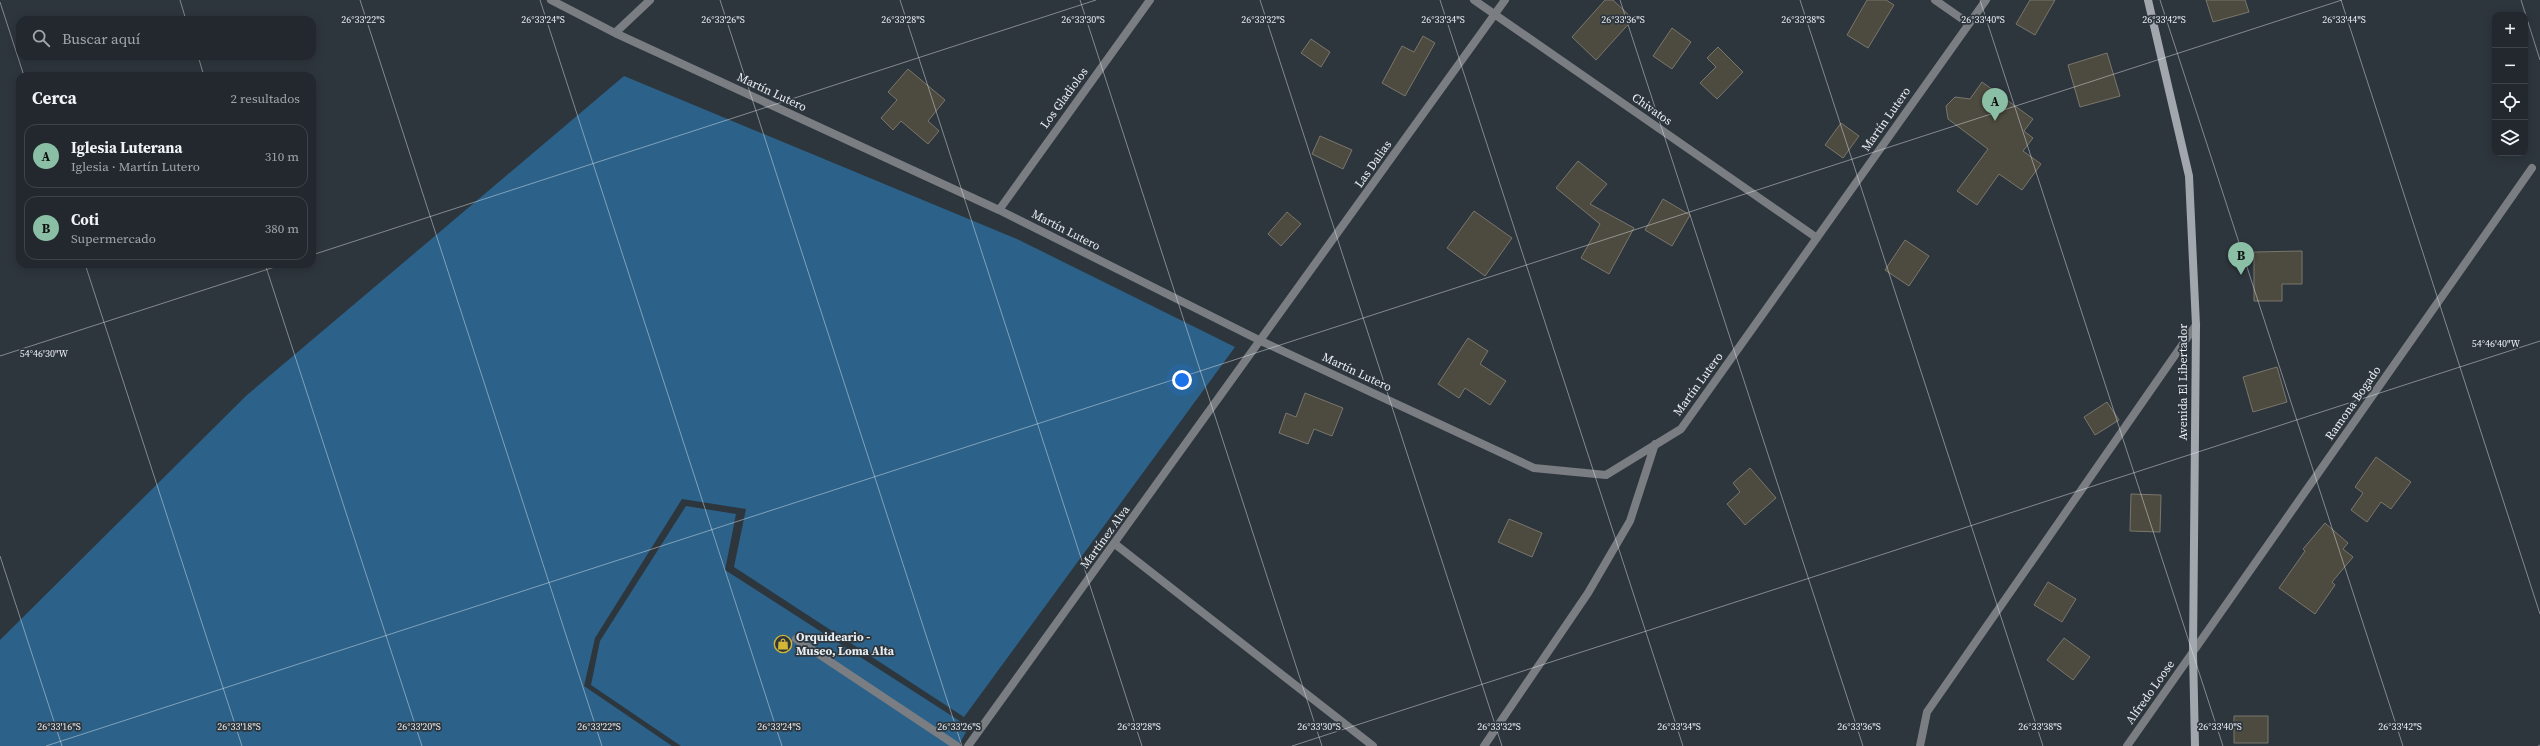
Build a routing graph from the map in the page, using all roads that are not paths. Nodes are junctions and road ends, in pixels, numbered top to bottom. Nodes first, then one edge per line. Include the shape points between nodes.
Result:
1 (552, 0) edge
2 (650, 0) edge
3 (1150, 0) edge
4 (1474, 0) edge
5 (1505, 0) edge
6 (1935, 0) edge
7 (1986, 0) edge
8 (2142, 0) edge
9 (2148, 0) edge
10 (1494, 14) junction
11 (2152, 22) junction
12 (1968, 23) junction
13 (615, 33) junction
14 (2532, 168) dead end
15 (999, 210) junction
16 (1817, 238) junction
17 (2196, 326) junction
18 (1261, 341) junction
19 (1655, 444) junction
20 (1115, 544) junction
21 (796, 639) dead end
22 (2193, 652) junction
23 (957, 746) edge
24 (968, 746) edge
25 (1373, 746) edge
26 (1484, 746) edge
27 (1920, 746) edge
28 (2127, 746) edge
29 (2195, 746) edge

1 - 13 street, Martín Lutero
2 - 13 street
3 - 15 street, Los Gladiolos
4 - 10 street, Chivatos
5 - 10 street, Las Dalias
6 - 12 street
7 - 12 street, Martín Lutero
8 - 11 main road, Avenida El Libertador
9 - 11 main road, Avenida El Libertador
10 - 16 street, Chivatos
10 - 18 street, Las Dalias
11 - 17 main road, Avenida El Libertador via 2176,113 2189,176
12 - 16 street, Martín Lutero
13 - 15 street, Martín Lutero
14 - 22 street, Ramona Bogado
15 - 18 street, Martín Lutero
16 - 19 street, Martín Lutero via 1681,428
17 - 22 main road, Avenida El Libertador
17 - 27 street via 1928,712
18 - 19 street, Martín Lutero via 1534,468 1606,475
18 - 20 street, Martínez Alva
19 - 26 street via 1630,521 1588,593
20 - 24 street, Martínez Alva
20 - 25 street
21 - 23 street
22 - 28 street, Alfredo Loose
22 - 29 main road, Avenida El Libertador

